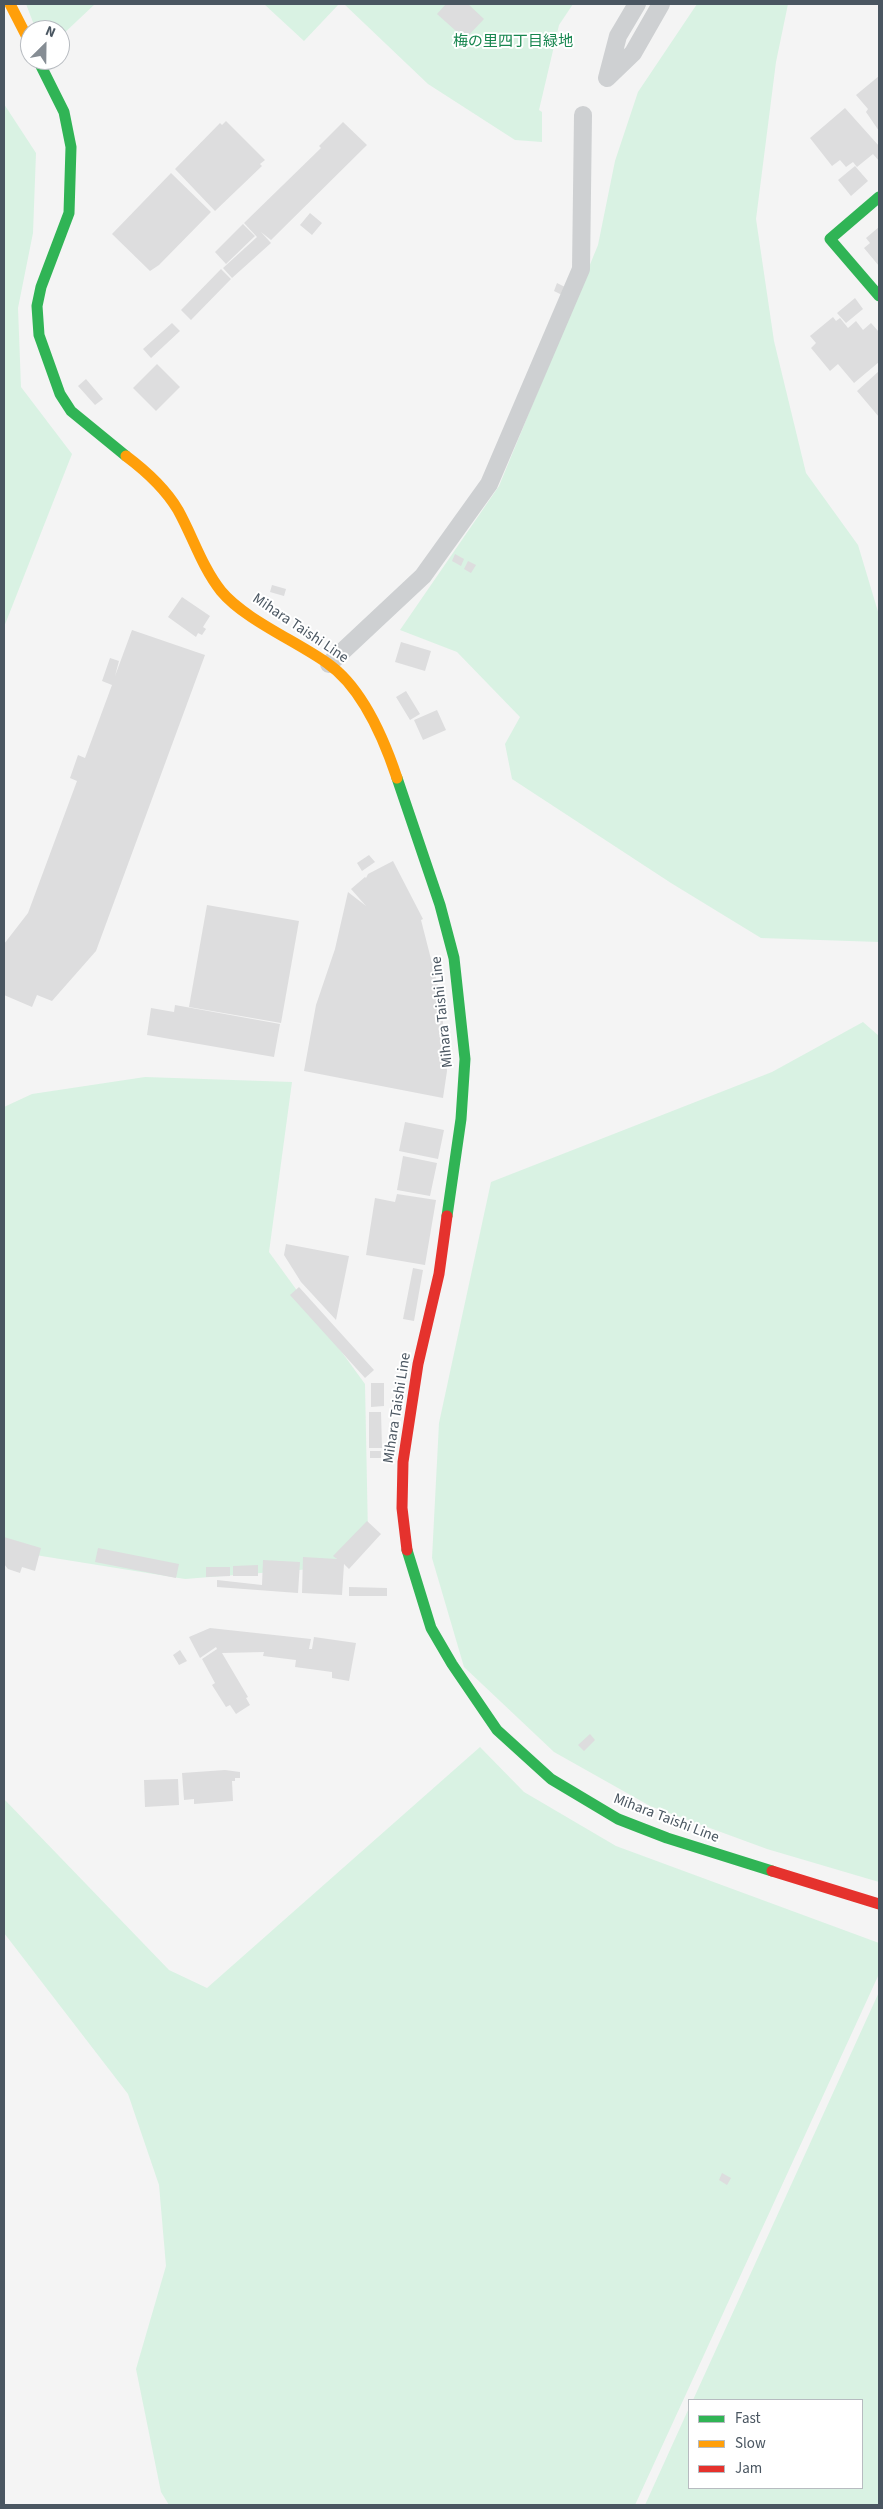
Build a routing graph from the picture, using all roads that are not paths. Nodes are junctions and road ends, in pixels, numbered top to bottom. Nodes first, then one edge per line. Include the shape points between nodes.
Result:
1 (10, 4) edge
2 (637, 4) edge
3 (661, 4) edge
4 (20, 24) edge
5 (43, 70) edge
6 (583, 115) dead end
7 (879, 197) edge
8 (879, 296) edge
9 (329, 664) junction
10 (879, 1904) edge

1 - 4 main road
2 - 3 lane via 618,36 607,78 633,53
5 - 9 main road, Mihara Taishi Line via 64,112 71,147 69,212 41,286 38,306 39,335 60,394 71,411 161,486 178,510 206,569 222,592 254,618
6 - 9 lane via 581,269 489,484 423,576
7 - 8 main road via 830,239
9 - 10 main road, Mihara Taishi Line via 359,696 387,748 440,905 454,958 461,1016 465,1059 461,1119 439,1274 418,1364 403,1462 405,1543 431,1628 497,1730 551,1780 618,1819 666,1838

